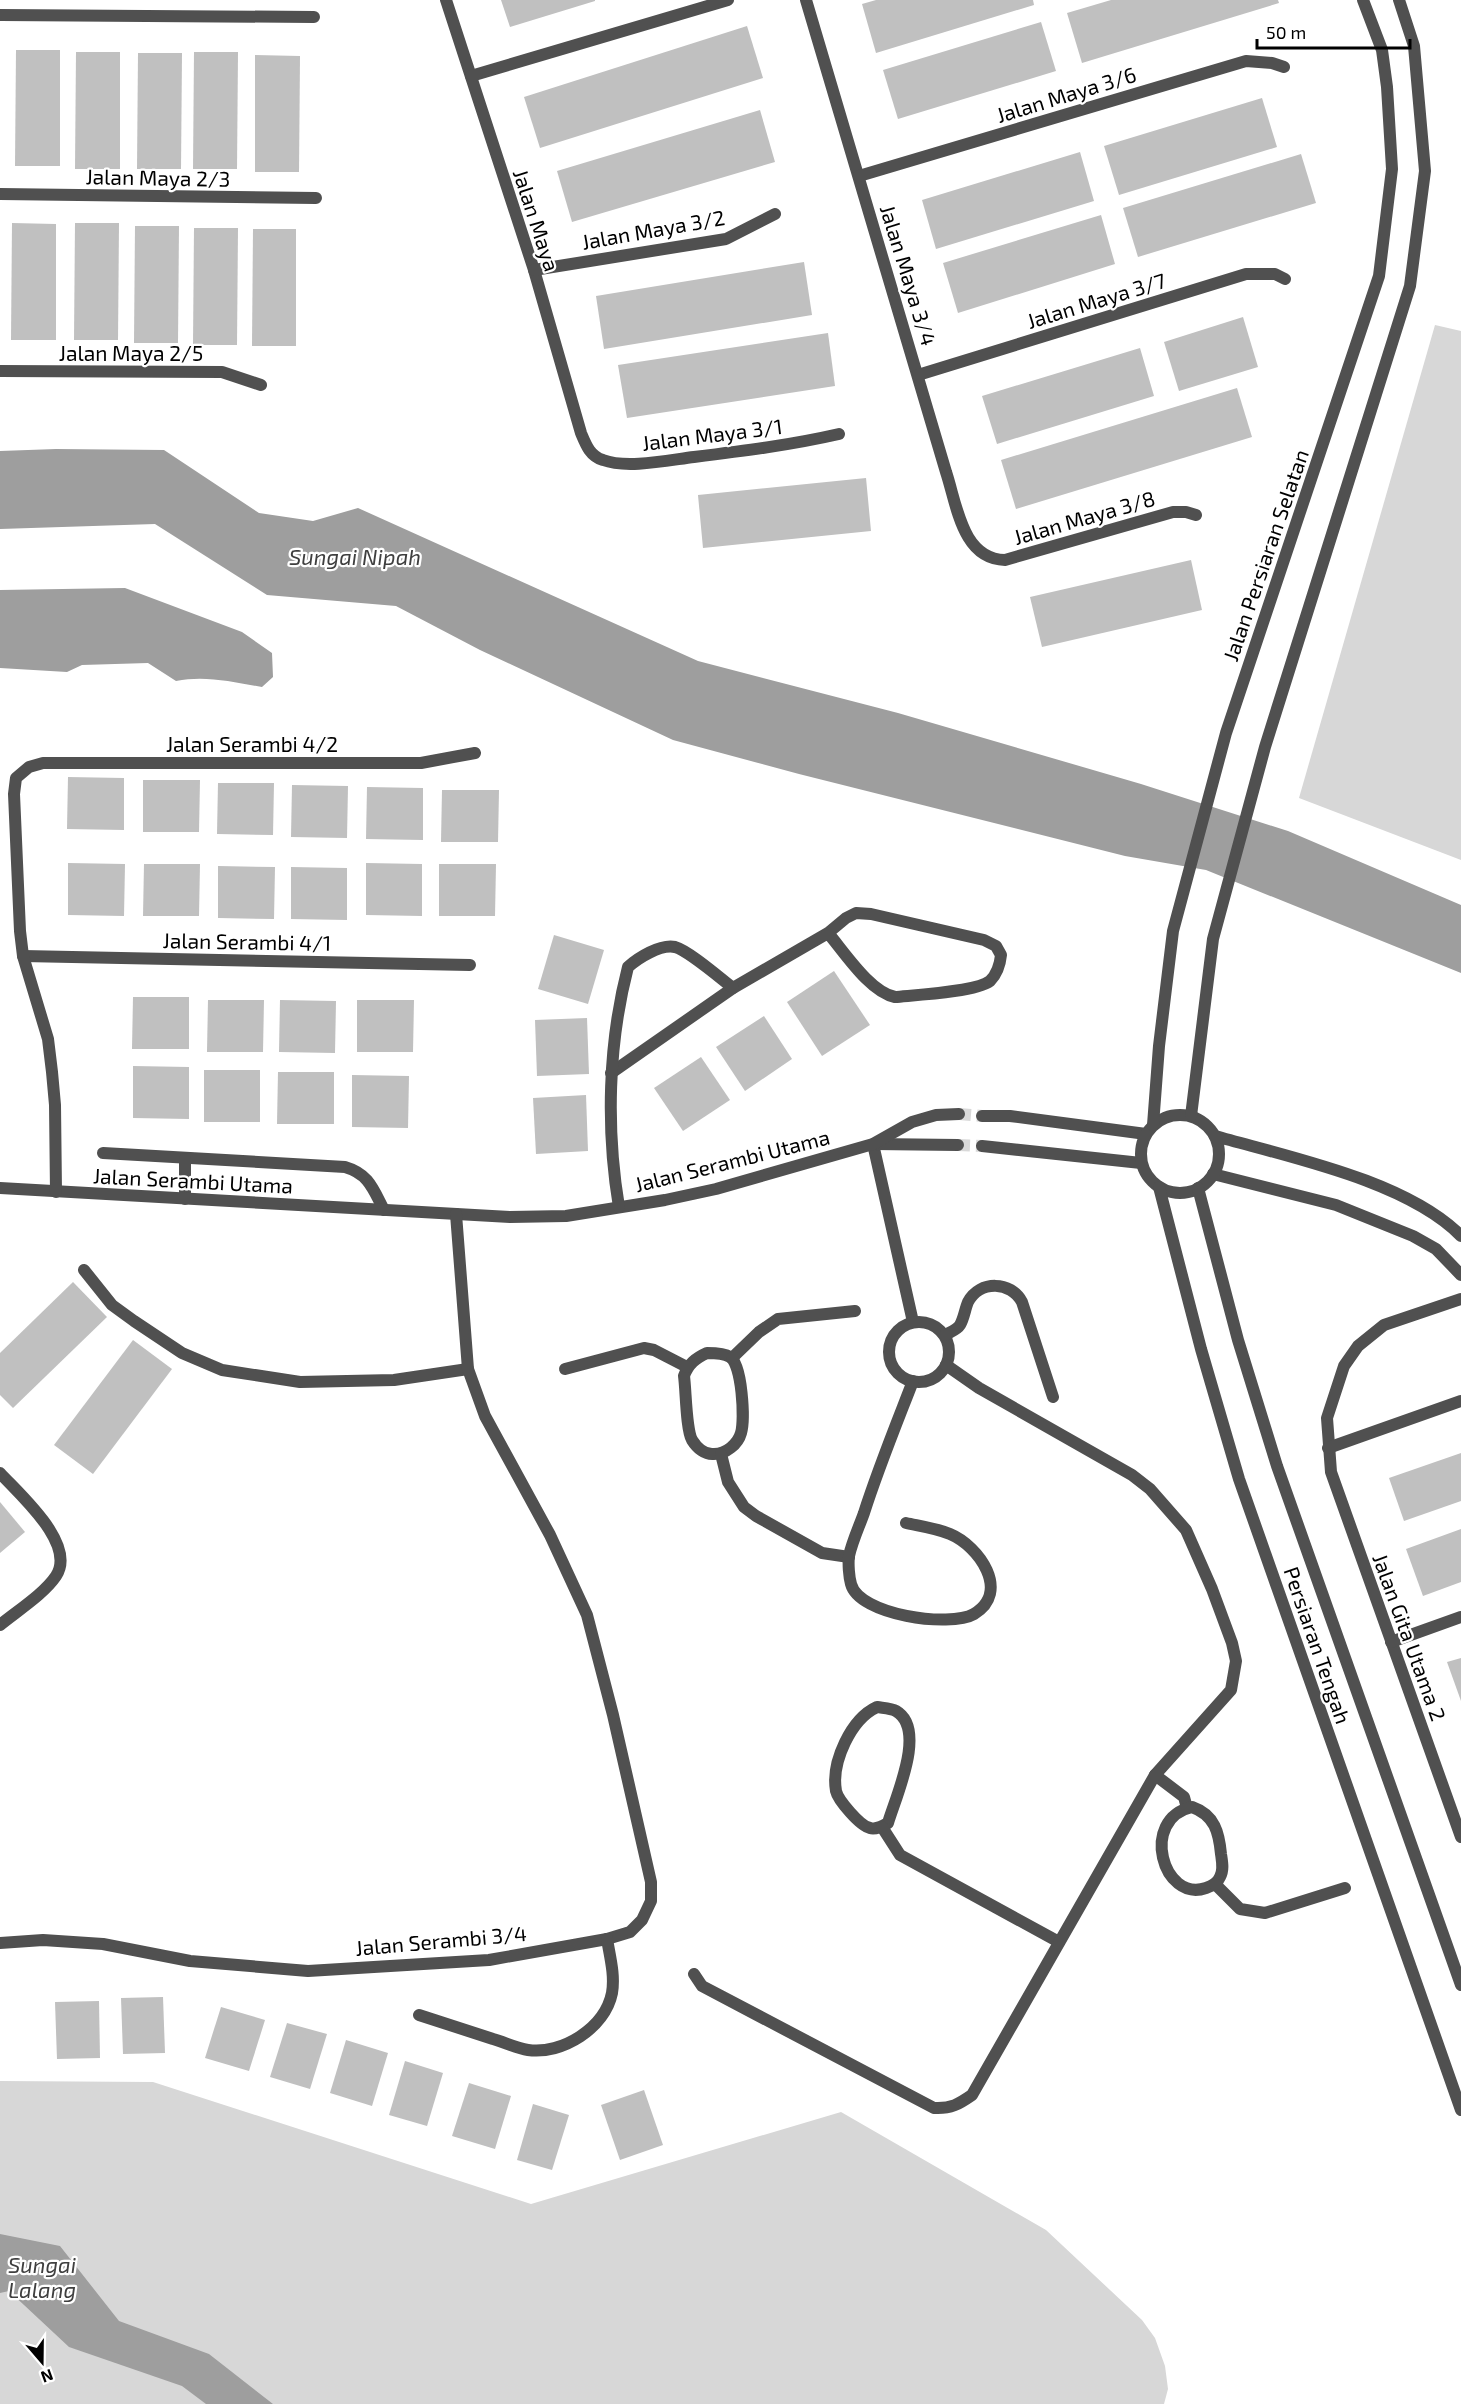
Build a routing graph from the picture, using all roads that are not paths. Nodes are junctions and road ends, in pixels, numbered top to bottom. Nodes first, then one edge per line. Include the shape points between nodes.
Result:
1 (446, 0) edge
2 (728, 0) edge
3 (806, 0) edge
4 (1363, 0) edge
5 (1400, 0) edge
6 (0, 15) edge
7 (315, 17) dead end
8 (1284, 67) dead end
9 (471, 76) junction
10 (859, 176) junction
11 (0, 194) edge
12 (316, 198) dead end
13 (775, 214) dead end
14 (534, 270) junction
15 (1285, 279) dead end
16 (0, 372) edge
17 (918, 375) junction
18 (261, 386) dead end
19 (839, 434) dead end
20 (590, 452) joint
21 (1196, 515) dead end
22 (984, 556) joint
23 (475, 753) dead end
24 (828, 933) junction
25 (23, 956) junction
26 (470, 965) dead end
27 (733, 988) junction
28 (611, 1073) junction
29 (958, 1114) tunnel mouth
30 (982, 1116) tunnel mouth
31 (1191, 1116) junction
32 (1150, 1130) junction
33 (1215, 1136) junction
34 (873, 1144) junction
35 (958, 1145) tunnel mouth
36 (982, 1146) tunnel mouth
37 (103, 1153) dead end
38 (185, 1159) junction
39 (1142, 1162) junction
40 (1213, 1174) junction
41 (1159, 1187) junction
42 (0, 1188) edge
43 (1198, 1188) junction
44 (56, 1192) junction
45 (185, 1199) junction
46 (619, 1207) junction
47 (384, 1210) junction
48 (456, 1214) junction
49 (1461, 1236) edge
50 (84, 1270) dead end
51 (1461, 1275) edge
52 (1461, 1299) edge
53 (855, 1311) dead end
54 (913, 1322) junction
55 (945, 1335) junction
56 (732, 1358) junction
57 (946, 1365) junction
58 (687, 1367) junction
59 (468, 1369) junction
60 (565, 1369) dead end
61 (913, 1382) junction
62 (1053, 1397) dead end
63 (1461, 1401) edge
64 (1328, 1448) junction
65 (721, 1454) junction
66 (0, 1473) edge
67 (906, 1523) dead end
68 (849, 1557) junction
69 (1461, 1617) edge
70 (0, 1625) edge
71 (1391, 1642) junction
72 (1155, 1775) junction
73 (1188, 1808) junction
74 (882, 1827) junction
75 (1460, 1833) edge
76 (1215, 1884) junction
77 (1345, 1888) dead end
78 (607, 1939) junction
79 (1059, 1942) junction
80 (0, 1943) edge
81 (694, 1974) dead end
82 (1461, 1985) edge
83 (419, 2015) dead end
84 (1461, 2110) edge

1 - 9 street, Jalan Maya
2 - 9 street
3 - 10 street, Jalan Maya 3/4
4 - 32 street, Jalan Persiaran Selatan via 1382,50 1392,169 1379,276 1226,733 1173,931
5 - 31 street via 1414,46 1425,171 1410,286 1265,747 1213,939
6 - 7 street
8 - 10 street, Jalan Maya 3/6 via 1246,61
9 - 14 street, Jalan Maya
10 - 17 street, Jalan Maya 3/4
11 - 12 street, Jalan Maya 2/3
13 - 14 street, Jalan Maya 3/2 via 726,239
14 - 20 street, Jalan Maya via 581,433
15 - 17 street, Jalan Maya 3/7 via 1275,274 1246,274
16 - 18 street, Jalan Maya 2/5 via 222,372
17 - 22 street, Jalan Maya 3/4 via 968,539
19 - 20 street, Jalan Maya 3/1 via 800,443 621,464 602,460
21 - 22 street, Jalan Maya 3/8 via 1173,512 1005,560
23 - 25 street, Jalan Serambi 4/2 via 421,763 62,762 29,767 16,778 14,794
24 - 24 street via 856,913 871,914 984,940 996,946 1001,955 1000,967 988,982 979,985 895,998 885,995 865,976
24 - 27 street
25 - 26 street, Jalan Serambi 4/1
25 - 44 street via 48,1039 56,1105
27 - 28 street
27 - 28 street via 675,947 665,947 635,960 625,977
28 - 46 street via 612,1168
29 - 34 street, Jalan Serambi Utama via 912,1122
30 - 32 street
31 - 32 street via 1171,1116
31 - 33 street via 1209,1127
32 - 39 street, Jalan Persiaran Selatan via 1142,1143
33 - 40 street via 1219,1155
33 - 49 street via 1348,1173 1426,1208
34 - 35 street, Jalan Serambi Utama
34 - 46 street, Jalan Serambi Utama via 716,1189
34 - 54 street
36 - 39 street
37 - 38 street, Jalan Serambi Utama
38 - 45 street
38 - 47 street, Jalan Serambi Utama via 345,1167 368,1179
39 - 41 street
40 - 43 street
40 - 51 street via 1336,1205 1413,1236 1436,1248
41 - 43 street via 1179,1193
41 - 84 street, Persiaran Tengah via 1239,1479
42 - 44 street, Jalan Serambi Utama
43 - 82 street, Persiaran Tengah via 1238,1340 1277,1466
44 - 45 street, Jalan Serambi Utama
45 - 47 street, Jalan Serambi Utama
46 - 48 street, Jalan Serambi Utama via 566,1216 510,1218
47 - 48 street, Jalan Serambi Utama
48 - 59 street, Jalan Serambi 3/4
50 - 59 street via 112,1305 134,1321 182,1353 222,1370 300,1382 394,1380
52 - 64 street, Jalan Gita Utama 2 via 1384,1326 1358,1346 1344,1366 1327,1418
53 - 56 street via 778,1319
54 - 55 street via 929,1323
54 - 61 street via 893,1335 888,1354 896,1371
55 - 57 street via 949,1355
55 - 62 street via 961,1324 975,1293 993,1286 1009,1288 1023,1302
56 - 58 street via 707,1353
56 - 65 street via 739,1374 743,1421 738,1440
57 - 61 street via 932,1379
57 - 72 street via 1132,1475 1150,1489 1186,1530 1212,1589 1236,1661 1231,1690
58 - 60 street via 644,1348
58 - 65 street via 684,1376 693,1441 708,1454
59 - 78 street, Jalan Serambi 3/4 via 485,1416 550,1535 587,1615 613,1715 651,1882 651,1901 642,1920 630,1932
61 - 68 street
63 - 64 street
64 - 71 street, Jalan Gita Utama 2 via 1330,1472
65 - 68 street via 728,1482 750,1512 822,1553
66 - 70 street via 50,1529 59,1544 62,1561 51,1581
67 - 68 street via 963,1541 984,1562 991,1592 986,1605 961,1619 886,1612 856,1594 851,1584
69 - 71 street
71 - 75 street, Jalan Gita Utama 2
72 - 73 street via 1184,1797
72 - 79 street
73 - 76 street via 1199,1809 1219,1835 1223,1865
73 - 76 street via 1172,1816 1164,1826 1164,1861 1180,1886 1198,1891
74 - 74 street via 870,1828 860,1822 838,1798 835,1788 840,1749 865,1712 877,1707 895,1710 904,1719 910,1747 888,1823
74 - 79 street via 900,1855
76 - 77 street via 1240,1909 1265,1913
78 - 80 street, Jalan Serambi 3/4 via 489,1960 308,1971 190,1961 103,1944
78 - 83 street via 612,1995 604,2013 573,2042 550,2050 528,2050
79 - 81 street via 972,2095 948,2109 934,2108 702,1986

